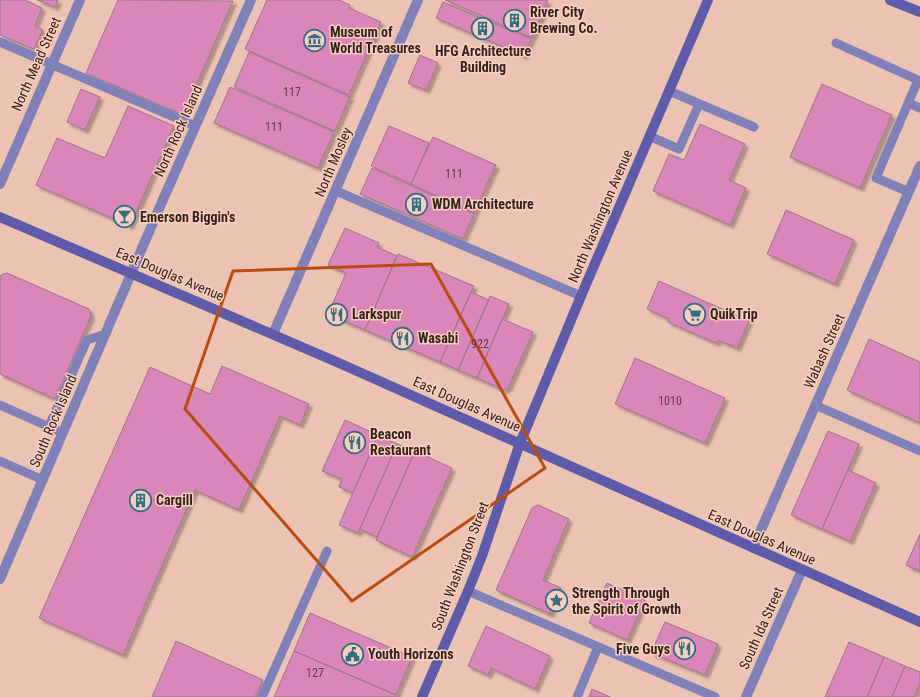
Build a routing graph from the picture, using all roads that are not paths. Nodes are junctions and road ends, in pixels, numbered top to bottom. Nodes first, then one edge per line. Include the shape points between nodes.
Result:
1 (80, 0) edge
2 (251, 0) edge
3 (418, 0) edge
4 (708, 0) edge
5 (890, 0) edge
6 (920, 12) edge
7 (0, 42) edge
8 (836, 43) dead end
9 (51, 64) junction
10 (669, 91) junction
11 (908, 103) junction
12 (699, 104) junction
13 (920, 108) edge
14 (195, 126) junction
15 (754, 127) dead end
16 (649, 136) junction
17 (920, 166) edge
18 (0, 184) edge
19 (336, 190) junction
20 (909, 192) junction
21 (0, 217) edge
22 (132, 273) junction
23 (581, 296) junction
24 (106, 334) junction
25 (273, 334) junction
26 (0, 405) edge
27 (815, 405) junction
28 (49, 426) junction
29 (63, 432) junction
30 (520, 443) junction
31 (920, 451) edge
32 (0, 461) edge
33 (43, 480) junction
34 (753, 548) junction
35 (327, 551) dead end
36 (802, 570) junction
37 (0, 579) edge
38 (468, 591) junction
39 (920, 622) edge
40 (598, 647) junction
41 (262, 697) edge
42 (422, 697) edge
43 (577, 697) edge
44 (716, 697) edge
45 (746, 697) edge

1 - 9 street, North Mead Street
2 - 14 street, North Rock Island
3 - 19 street, North Mosley
4 - 10 main road, North Washington Avenue
5 - 6 main road
7 - 9 lane
8 - 11 lane via 918,80
9 - 14 lane
9 - 18 street, North Mead Street
10 - 12 lane
10 - 16 main road, North Washington Avenue
11 - 13 lane
11 - 20 lane via 876,178
12 - 15 lane
12 - 16 lane via 679,149
14 - 22 street, North Rock Island
16 - 23 main road, North Washington Avenue
17 - 20 street, Wabash Street
19 - 23 lane
19 - 25 street, North Mosley
20 - 27 street, Wabash Street
21 - 22 main road, East Douglas Avenue
22 - 24 street, South Rock Island
22 - 25 main road, East Douglas Avenue
23 - 30 main road, North Washington Avenue
24 - 28 lane via 87,340
24 - 29 street, South Rock Island
25 - 30 main road, East Douglas Avenue
26 - 28 lane
27 - 31 lane
27 - 34 street, Wabash Street
28 - 29 lane
29 - 33 street, South Rock Island
30 - 34 main road, East Douglas Avenue
30 - 38 main road, South Washington Street
32 - 33 lane
33 - 37 street, South Rock Island
34 - 36 main road, East Douglas Avenue
35 - 41 lane
36 - 39 main road, East Douglas Avenue
36 - 45 street, South Ida Street
38 - 40 lane
38 - 42 main road, South Washington Street
40 - 43 lane
40 - 44 lane

